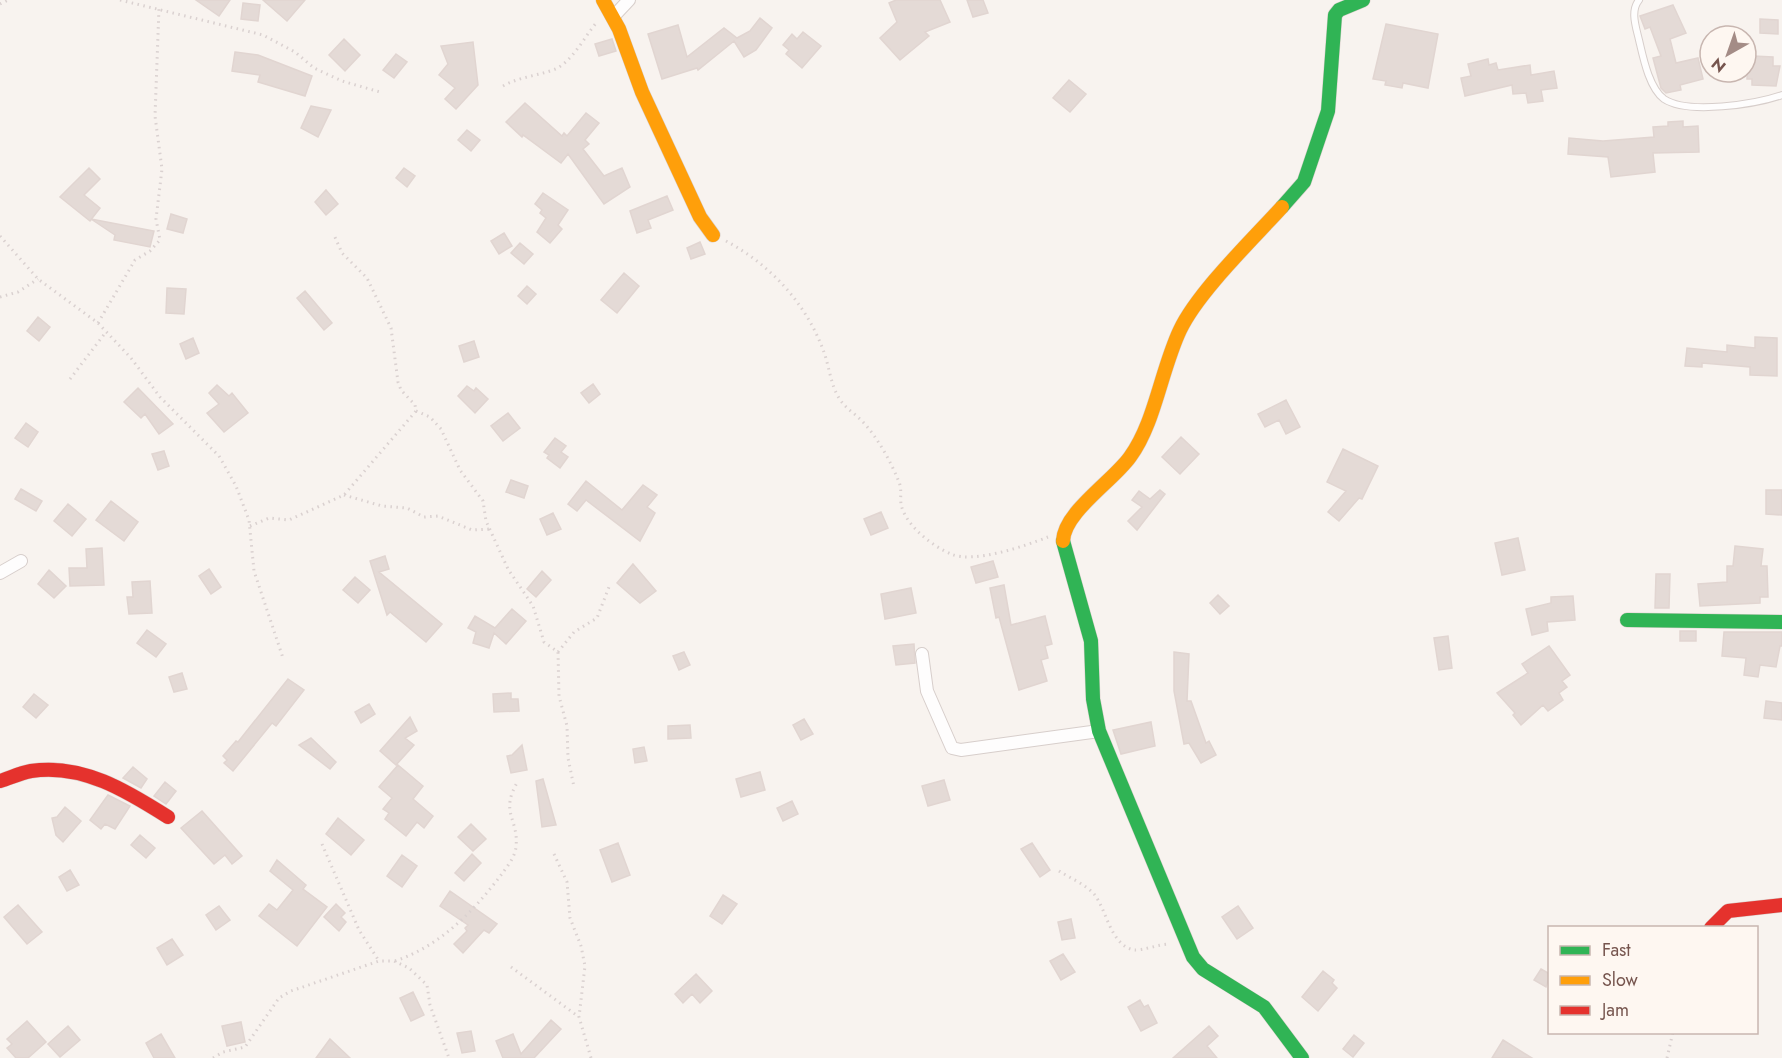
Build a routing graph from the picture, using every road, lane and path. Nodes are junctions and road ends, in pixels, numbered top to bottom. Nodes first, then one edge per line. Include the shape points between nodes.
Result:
1 (8, 0) edge
2 (120, 0) edge
3 (629, 0) edge
4 (1363, 0) edge
5 (1639, 0) edge
6 (0, 4) edge
7 (159, 8) junction
8 (608, 9) edge
9 (503, 86) dead end
10 (380, 92) dead end
11 (1782, 94) edge
12 (333, 235) dead end
13 (713, 235) joint
14 (0, 236) edge
15 (38, 279) junction
16 (0, 297) edge
17 (98, 323) junction
18 (106, 332) junction
19 (69, 379) dead end
20 (416, 411) junction
21 (344, 495) junction
22 (249, 526) junction
23 (490, 529) junction
24 (1063, 530) junction
25 (21, 561) dead end
26 (0, 573) edge
27 (609, 587) dead end
28 (1627, 620) dead end
29 (1782, 622) edge
30 (558, 652) junction
31 (922, 654) dead end
32 (283, 658) dead end
33 (1099, 731) junction
34 (518, 780) dead end
35 (0, 782) edge
36 (574, 787) dead end
37 (168, 817) dead end
38 (322, 844) dead end
39 (554, 854) dead end
40 (1059, 871) dead end
41 (1782, 905) edge
42 (1712, 926) edge
43 (1191, 953) junction
44 (379, 961) junction
45 (394, 962) junction
46 (512, 967) dead end
47 (579, 1017) junction
48 (1673, 1034) edge
49 (213, 1058) edge
50 (449, 1058) edge
51 (591, 1058) edge
52 (1302, 1058) edge
53 (1667, 1058) edge

1 - 6 path
2 - 7 path
3 - 8 street
4 - 24 street via 1335,15 1328,111 1304,182 1197,303 1167,358 1140,444
5 - 11 lane via 1634,16 1642,50 1653,86 1663,98 1678,104 1725,106 1764,101
7 - 10 path via 263,35 315,68
7 - 17 path via 154,116 162,169 156,219 160,240 135,261
8 - 9 path via 566,62
8 - 13 street via 700,217
12 - 20 path via 342,253 367,278 391,328 398,382
13 - 24 path via 777,276 803,312 821,344 834,391 844,407 875,437 900,484 904,516 919,532 951,554 964,558 1033,542
14 - 15 path
15 - 16 path via 18,292
15 - 17 path
17 - 18 path
18 - 19 path
18 - 22 path via 160,397 219,456 240,495
20 - 21 path
20 - 23 path via 430,417 441,429 460,470 483,501
21 - 22 path via 289,520 268,518
21 - 23 path via 382,506 407,508 424,517 438,516 472,530
22 - 32 path via 254,571
23 - 30 path via 508,568 533,606 544,642
24 - 33 street via 1062,539 1091,641 1093,699
25 - 26 street
27 - 30 path via 597,618 574,632
28 - 29 street
30 - 36 path via 559,696 567,726
31 - 33 street via 927,691 952,748 961,750
33 - 43 street
34 - 45 path via 509,799 516,847 505,869 482,900 455,926 414,955
35 - 37 street via 30,771 76,772 121,788
38 - 44 path via 359,930
39 - 47 path via 567,882 570,918 585,966
40 - 43 path via 1092,893 1113,933 1130,949 1173,944
41 - 42 street via 1728,911
43 - 52 street via 1203,969 1264,1008
44 - 45 path
44 - 49 path via 279,998 245,1047
45 - 50 path via 427,985
46 - 47 path
47 - 51 path
48 - 53 path

